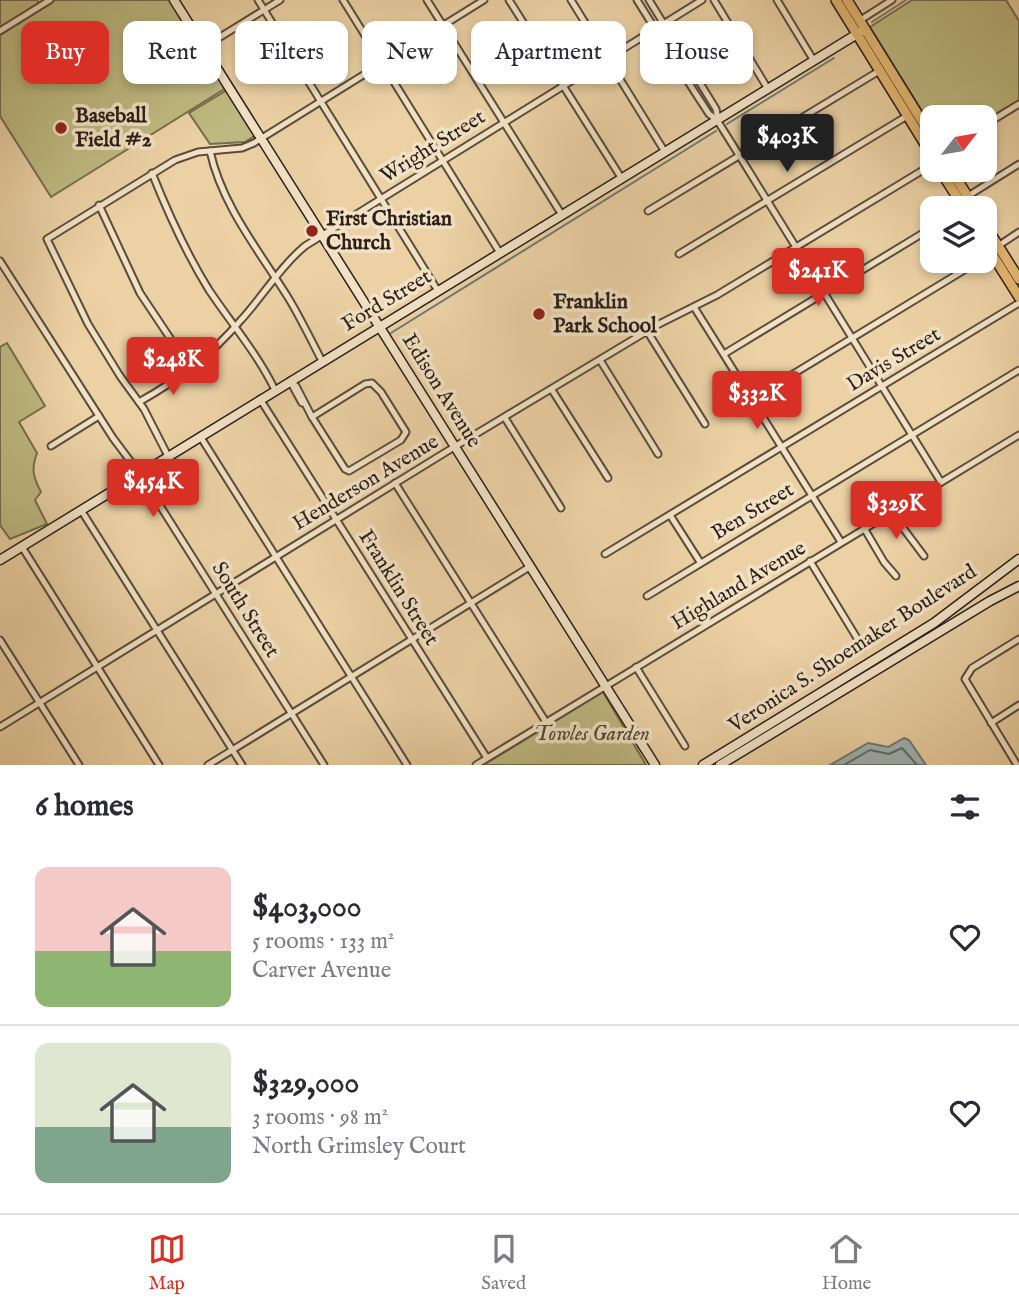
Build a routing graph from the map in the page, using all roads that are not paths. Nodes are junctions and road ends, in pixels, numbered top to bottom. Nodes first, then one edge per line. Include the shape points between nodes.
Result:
1 (50, 0) edge
2 (174, 0) edge
3 (258, 0) edge
4 (280, 0) edge
5 (343, 0) edge
6 (427, 0) edge
7 (484, 0) edge
8 (509, 0) edge
9 (571, 0) edge
10 (638, 0) edge
11 (649, 0) edge
12 (702, 0) edge
13 (714, 0) edge
14 (776, 0) edge
15 (836, 0) edge
16 (847, 0) edge
17 (891, 0) edge
18 (264, 10) junction
19 (187, 21) edge
20 (440, 21) edge
21 (451, 21) edge
22 (584, 21) edge
23 (650, 21) edge
24 (661, 21) edge
25 (668, 21) edge
26 (858, 27) junction
27 (0, 31) edge
28 (362, 31) edge
29 (221, 37) edge
30 (457, 48) edge
31 (814, 61) junction
32 (879, 71) junction
33 (221, 74) edge
34 (362, 75) edge
35 (395, 84) edge
36 (623, 84) edge
37 (690, 84) edge
38 (700, 84) edge
39 (563, 85) junction
40 (768, 89) junction
41 (320, 101) junction
42 (1019, 104) edge
43 (907, 116) junction
44 (998, 117) edge
45 (718, 120) junction
46 (920, 120) edge
47 (503, 122) junction
48 (920, 136) edge
49 (261, 138) junction
50 (210, 151) junction
51 (665, 152) junction
52 (739, 155) junction
53 (442, 160) junction
54 (1019, 164) edge
55 (920, 172) edge
56 (152, 173) junction
57 (622, 179) junction
58 (959, 182) edge
59 (968, 196) joint
60 (381, 198) junction
61 (767, 201) junction
62 (99, 205) junction
63 (648, 211) dead end
64 (562, 215) junction
65 (1019, 232) edge
66 (322, 235) junction
67 (920, 235) edge
68 (795, 248) junction
69 (997, 248) edge
70 (500, 253) junction
71 (679, 254) dead end
72 (997, 257) edge
73 (997, 260) edge
74 (0, 261) edge
75 (959, 273) edge
76 (275, 279) junction
77 (1019, 279) edge
78 (438, 291) junction
79 (824, 293) junction
80 (1019, 297) edge
81 (1019, 303) edge
82 (694, 307) junction
83 (379, 326) junction
84 (236, 327) junction
85 (647, 331) junction
86 (852, 339) junction
87 (724, 354) junction
88 (323, 360) junction
89 (600, 360) junction
90 (190, 368) junction
91 (1019, 370) edge
92 (290, 380) junction
93 (881, 386) junction
94 (275, 390) junction
95 (552, 390) junction
96 (260, 399) junction
97 (752, 400) junction
98 (139, 402) junction
99 (99, 416) junction
100 (312, 417) junction
101 (505, 418) junction
102 (705, 424) dead end
103 (911, 435) junction
104 (1019, 435) edge
105 (200, 436) junction
106 (51, 446) dead end
107 (783, 446) junction
108 (455, 447) junction
109 (658, 454) dead end
110 (168, 456) junction
111 (140, 474) junction
112 (608, 478) dead end
113 (941, 482) junction
114 (395, 483) junction
115 (813, 495) junction
116 (562, 508) dead end
117 (895, 509) junction
118 (81, 510) junction
119 (670, 515) junction
120 (336, 519) junction
121 (864, 528) junction
122 (841, 542) junction
123 (22, 547) junction
124 (605, 554) dead end
125 (276, 556) junction
126 (924, 556) dead end
127 (1019, 559) edge
128 (0, 560) edge
129 (810, 561) junction
130 (700, 562) junction
131 (531, 566) junction
132 (896, 576) dead end
133 (1019, 586) edge
134 (216, 594) junction
135 (647, 596) dead end
136 (471, 603) junction
137 (157, 630) junction
138 (411, 639) junction
139 (1019, 639) edge
140 (0, 640) edge
141 (863, 649) dead end
142 (97, 667) junction
143 (635, 667) junction
144 (351, 676) junction
145 (606, 685) junction
146 (39, 703) junction
147 (1019, 705) edge
148 (291, 713) junction
149 (545, 722) junction
150 (991, 723) junction
151 (0, 727) edge
152 (685, 746) dead end
153 (232, 750) junction
154 (487, 758) junction
155 (79, 765) edge
156 (159, 765) edge
157 (208, 765) edge
158 (242, 765) edge
159 (324, 765) edge
160 (407, 765) edge
161 (476, 765) edge
162 (655, 765) edge
163 (702, 765) edge
164 (720, 765) edge
165 (1017, 765) edge

1 - 27 street
2 - 19 street, Edison Avenue
3 - 18 street
4 - 18 street
5 - 28 street
6 - 20 street
7 - 21 street
8 - 39 street
9 - 22 street
10 - 23 street
11 - 24 street
12 - 25 street, Wright Street
13 - 40 street
14 - 31 street
15 - 26 main road
16 - 26 main road
17 - 26 street, Ford Street
18 - 29 street
18 - 41 street
26 - 31 street, Ford Street
26 - 32 main road
26 - 46 main road
30 - 47 street
31 - 40 street, Ford Street
32 - 43 main road
32 - 52 street
33 - 49 street, Edison Avenue
34 - 41 street
35 - 53 street
36 - 51 street
37 - 45 street
38 - 45 street
39 - 47 street, Wright Street
39 - 57 street
40 - 45 street, Ford Street
41 - 49 street
41 - 60 street
42 - 44 street
43 - 48 main road
43 - 61 street
45 - 51 street, Ford Street
45 - 52 street
47 - 53 street, Wright Street
47 - 64 street
49 - 50 street via 242,148
49 - 66 street, Edison Avenue
50 - 56 street via 182,157
50 - 76 street via 237,216
51 - 57 street, Ford Street
52 - 61 street
52 - 63 street
53 - 60 street, Wright Street
53 - 70 street
54 - 59 street
55 - 68 street, Henderson Avenue
56 - 62 street
56 - 84 street via 190,256
57 - 64 street, Ford Street
58 - 59 main road
60 - 66 street, Wright Street
60 - 78 street
61 - 68 street
61 - 71 street
62 - 90 street via 135,284
62 - 98 street via 47,239 88,324
64 - 70 street, Ford Street
65 - 69 street
66 - 76 street, Wright Street via 292,257
66 - 83 street, Edison Avenue
67 - 79 street
68 - 79 street
68 - 82 street, Henderson Avenue
70 - 78 street, Ford Street
72 - 77 main road
73 - 80 main road
74 - 99 street, South Street
75 - 86 street
76 - 84 street, Wright Street
76 - 88 street
78 - 83 street, Ford Street
79 - 86 street
79 - 87 street
81 - 93 street, Davis Street
82 - 85 street, Henderson Avenue
82 - 87 street
83 - 88 street, Ford Street
83 - 108 street, Edison Avenue
84 - 90 street, Wright Street
84 - 94 street
85 - 89 street, Henderson Avenue
85 - 102 street
86 - 93 street
86 - 97 street
87 - 97 street
88 - 92 street, Ford Street
89 - 95 street, Henderson Avenue
89 - 109 street
90 - 98 street, Wright Street
91 - 103 street, Ben Street
92 - 94 street, Ford Street
92 - 100 street
93 - 103 street
93 - 107 street, Davis Street
94 - 96 street, Ford Street
95 - 101 street, Henderson Avenue
95 - 112 street
96 - 105 street, Ford Street
96 - 120 street, Franklin Street
97 - 107 street
98 - 110 street
99 - 106 street
99 - 111 street, South Street
100 - 100 street via 349,471 406,432 372,383
101 - 108 street, Henderson Avenue
101 - 116 street
103 - 113 street
103 - 115 street, Ben Street
104 - 113 street, Highland Avenue
105 - 110 street, Ford Street
105 - 125 street
107 - 115 street
107 - 119 street, Davis Street
108 - 114 street, Henderson Avenue
108 - 131 street, Edison Avenue
110 - 111 street, Ford Street
111 - 118 street, Ford Street
111 - 134 street, South Street
113 - 117 street, Highland Avenue
114 - 120 street, Henderson Avenue
114 - 136 street
115 - 122 street
115 - 130 street, Ben Street
117 - 121 street, Highland Avenue
117 - 126 street
118 - 123 street, Ford Street
118 - 137 street
119 - 124 street, Davis Street
119 - 130 street
120 - 125 street, Henderson Avenue
120 - 138 street, Franklin Street
121 - 122 street, Highland Avenue
121 - 132 street
122 - 129 street, Highland Avenue
123 - 128 street, Ford Street
123 - 142 street
125 - 134 street, Henderson Avenue
125 - 144 street
127 - 163 street, Veronica S. Shoemaker Boulevard via 934,623
129 - 141 street
129 - 143 street, Highland Avenue
130 - 135 street, Ben Street
131 - 136 street
131 - 145 street, Edison Avenue
133 - 164 street, Veronica S. Shoemaker Boulevard
134 - 137 street, Henderson Avenue
134 - 148 street, South Street
136 - 138 street
136 - 149 street
137 - 142 street, Henderson Avenue
137 - 153 street
138 - 144 street
138 - 154 street, Franklin Street
139 - 150 street via 972,668 965,679
140 - 146 street
142 - 146 street, Henderson Avenue
142 - 156 street
143 - 145 street, Highland Avenue
143 - 152 street
144 - 148 street
144 - 160 street
145 - 149 street, Highland Avenue
145 - 162 street, Edison Avenue
146 - 151 street, Henderson Avenue
146 - 155 street
147 - 150 street
148 - 153 street
148 - 159 street, South Street
149 - 154 street, Highland Avenue
150 - 165 street
153 - 157 street
153 - 158 street
154 - 161 street, Highland Avenue

